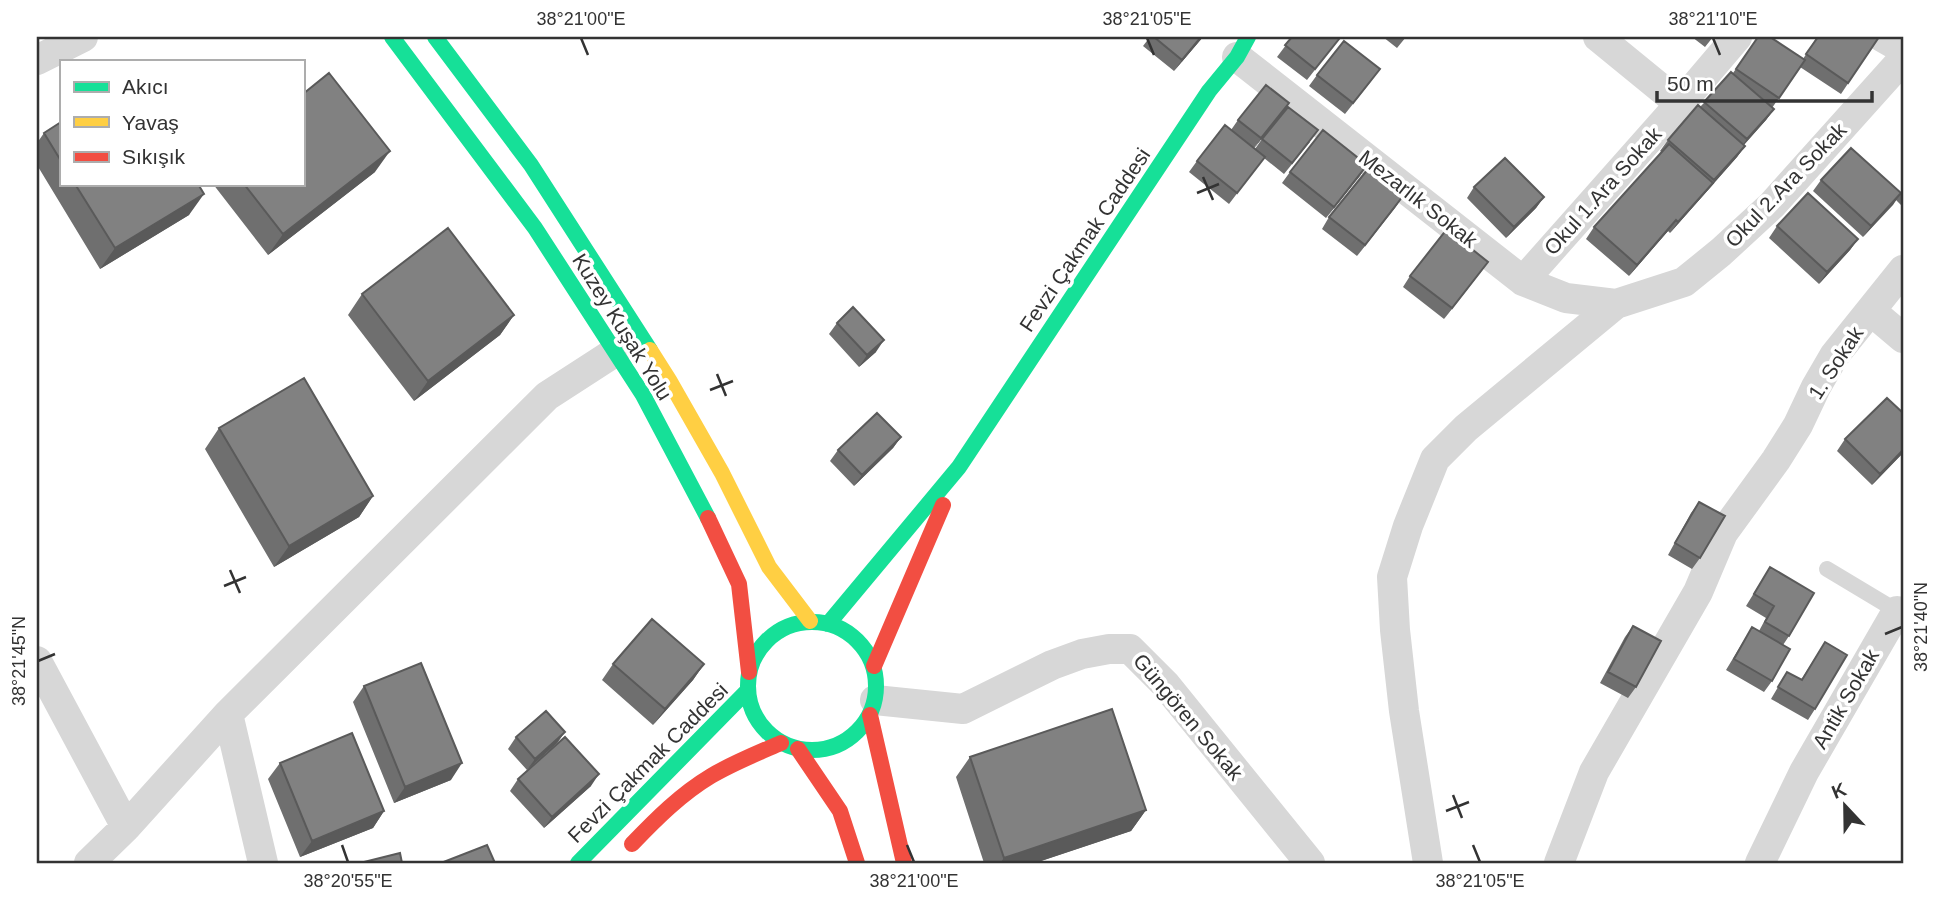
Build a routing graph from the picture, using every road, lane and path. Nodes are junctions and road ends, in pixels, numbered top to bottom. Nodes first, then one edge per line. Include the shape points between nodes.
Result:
1 (83, 37) edge
2 (392, 37) edge
3 (435, 37) edge
4 (1598, 37) edge
5 (1737, 37) edge
6 (1882, 37) edge
7 (1243, 47) edge
8 (1903, 49) edge
9 (1903, 59) edge
10 (37, 60) edge
11 (1680, 104) junction
12 (1903, 270) edge
13 (1523, 281) junction
14 (1616, 304) junction
15 (1871, 311) junction
16 (1903, 338) edge
17 (615, 352) junction
18 (959, 467) junction
19 (1826, 569) dead end
20 (1900, 613) edge
21 (810, 621) junction
22 (828, 624) junction
23 (37, 661) edge
24 (874, 666) junction
25 (749, 672) junction
26 (747, 691) junction
27 (873, 707) junction
28 (228, 713) junction
29 (781, 743) junction
30 (798, 750) junction
31 (126, 827) junction
32 (620, 856) dead end
33 (89, 863) edge
34 (263, 863) edge
35 (578, 863) edge
36 (857, 863) edge
37 (904, 863) edge
38 (1310, 863) edge
39 (1428, 863) edge
40 (1559, 863) edge
41 (1760, 863) edge

1 - 10 street
2 - 17 main road, Kuzey Kuşak Yolu via 535,228
3 - 21 main road, Kuzey Kuşak Yolu via 531,165 662,368 769,567
4 - 11 street
5 - 11 street, Okul 1.Ara Sokak
6 - 8 street
7 - 13 street, Mezarlık Sokak
7 - 18 main road, Fevzi Çakmak Caddesi via 1209,91
9 - 14 street, Okul 2.Ara Sokak via 1772,205 1721,252 1684,282
11 - 13 street, Okul 1.Ara Sokak
12 - 15 street, 1. Sokak
13 - 14 street, Mezarlık Sokak via 1566,298
14 - 39 street via 1435,459 1408,527 1392,577 1395,630
15 - 16 street
15 - 40 street, 1. Sokak via 1834,356 1798,425 1723,533 1698,592 1594,772
17 - 25 main road, Kuzey Kuşak Yolu via 643,396 738,584
17 - 28 street via 547,396
18 - 22 main road
18 - 24 main road
19 - 20 lane
20 - 41 street, Antik Sokak via 1804,772
21 - 22 main road
21 - 25 main road via 771,636 757,652
22 - 24 main road via 857,639
23 - 31 street
24 - 27 main road
25 - 26 main road
26 - 29 main road via 752,712 764,730
26 - 35 main road, Fevzi Çakmak Caddesi
27 - 30 main road via 852,737 827,749
27 - 37 main road
27 - 38 street, Güngören Sokak via 962,709 1082,654 1130,649 1165,684
28 - 31 street
28 - 34 street
29 - 30 main road
29 - 32 main road via 705,781
30 - 36 main road via 840,811
31 - 33 street

